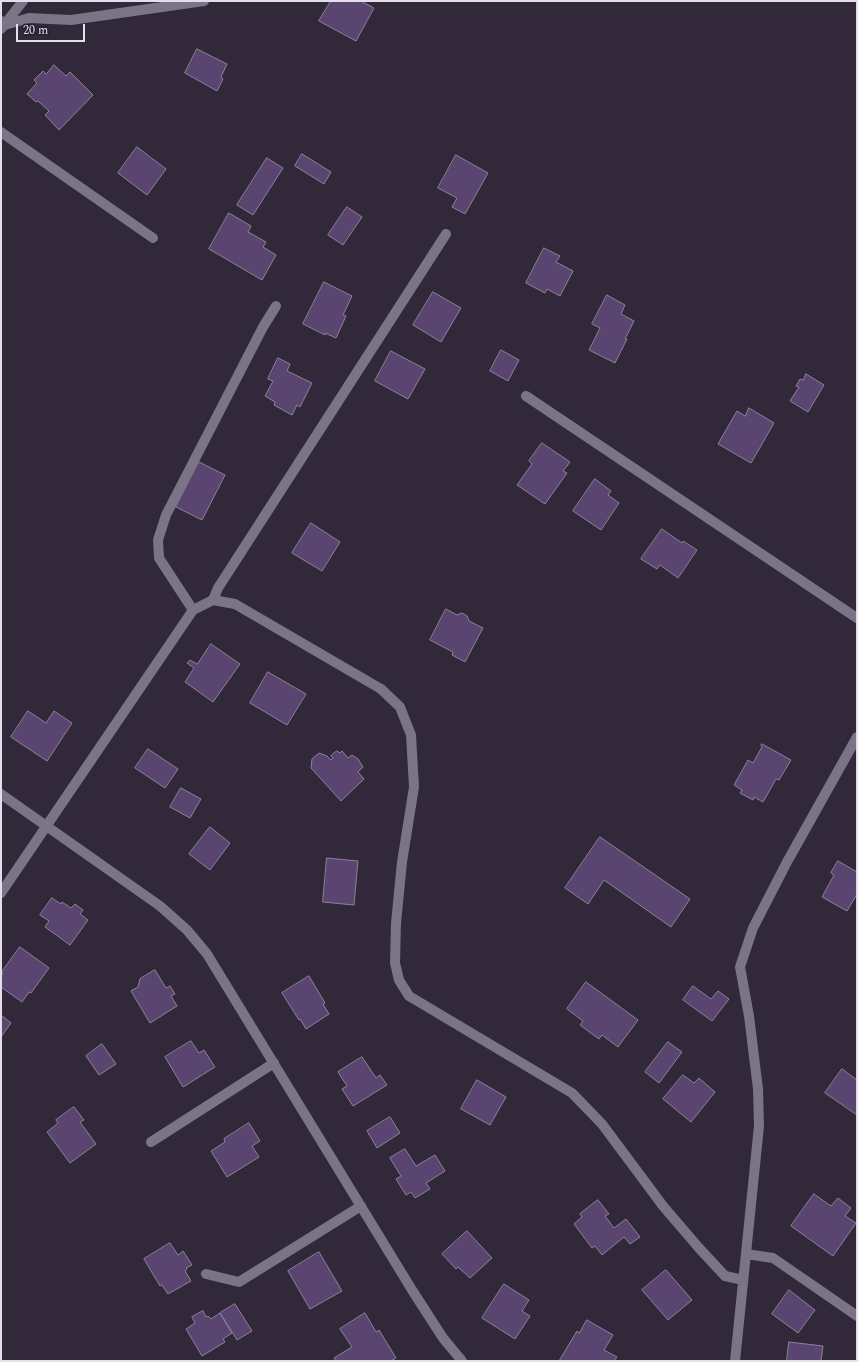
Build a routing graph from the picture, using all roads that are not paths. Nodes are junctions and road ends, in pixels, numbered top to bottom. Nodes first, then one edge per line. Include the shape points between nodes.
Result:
1 (23, 1) edge
2 (204, 1) edge
3 (2, 25) edge
4 (1, 132) edge
5 (446, 234) dead end
6 (153, 238) dead end
7 (276, 306) dead end
8 (526, 396) dead end
9 (213, 600) junction
10 (194, 610) junction
11 (857, 618) edge
12 (857, 737) edge
13 (1, 794) edge
14 (47, 826) junction
15 (1, 893) edge
16 (274, 1063) junction
17 (150, 1142) dead end
18 (360, 1206) junction
19 (746, 1254) junction
20 (206, 1274) dead end
21 (743, 1280) junction
22 (857, 1316) edge
23 (462, 1361) edge
24 (735, 1361) edge

1 - 3 street
2 - 3 street via 71,20 29,18
4 - 6 street
5 - 9 street via 218,588
7 - 10 street via 166,515 158,540 159,558
8 - 11 street
9 - 10 street
9 - 21 street via 235,604 381,689 400,707 411,735 414,787 402,862 395,964 399,980 409,996 572,1093 602,1124 663,1206 704,1254 725,1276
10 - 14 street
12 - 19 street via 783,869 753,928 740,967 758,1088 759,1126
13 - 14 street
14 - 15 street
14 - 16 street via 160,906 187,930 207,954
16 - 17 street
16 - 18 street
18 - 20 street via 239,1282
18 - 23 street via 443,1338
19 - 21 street
19 - 22 street via 773,1258
21 - 24 street

